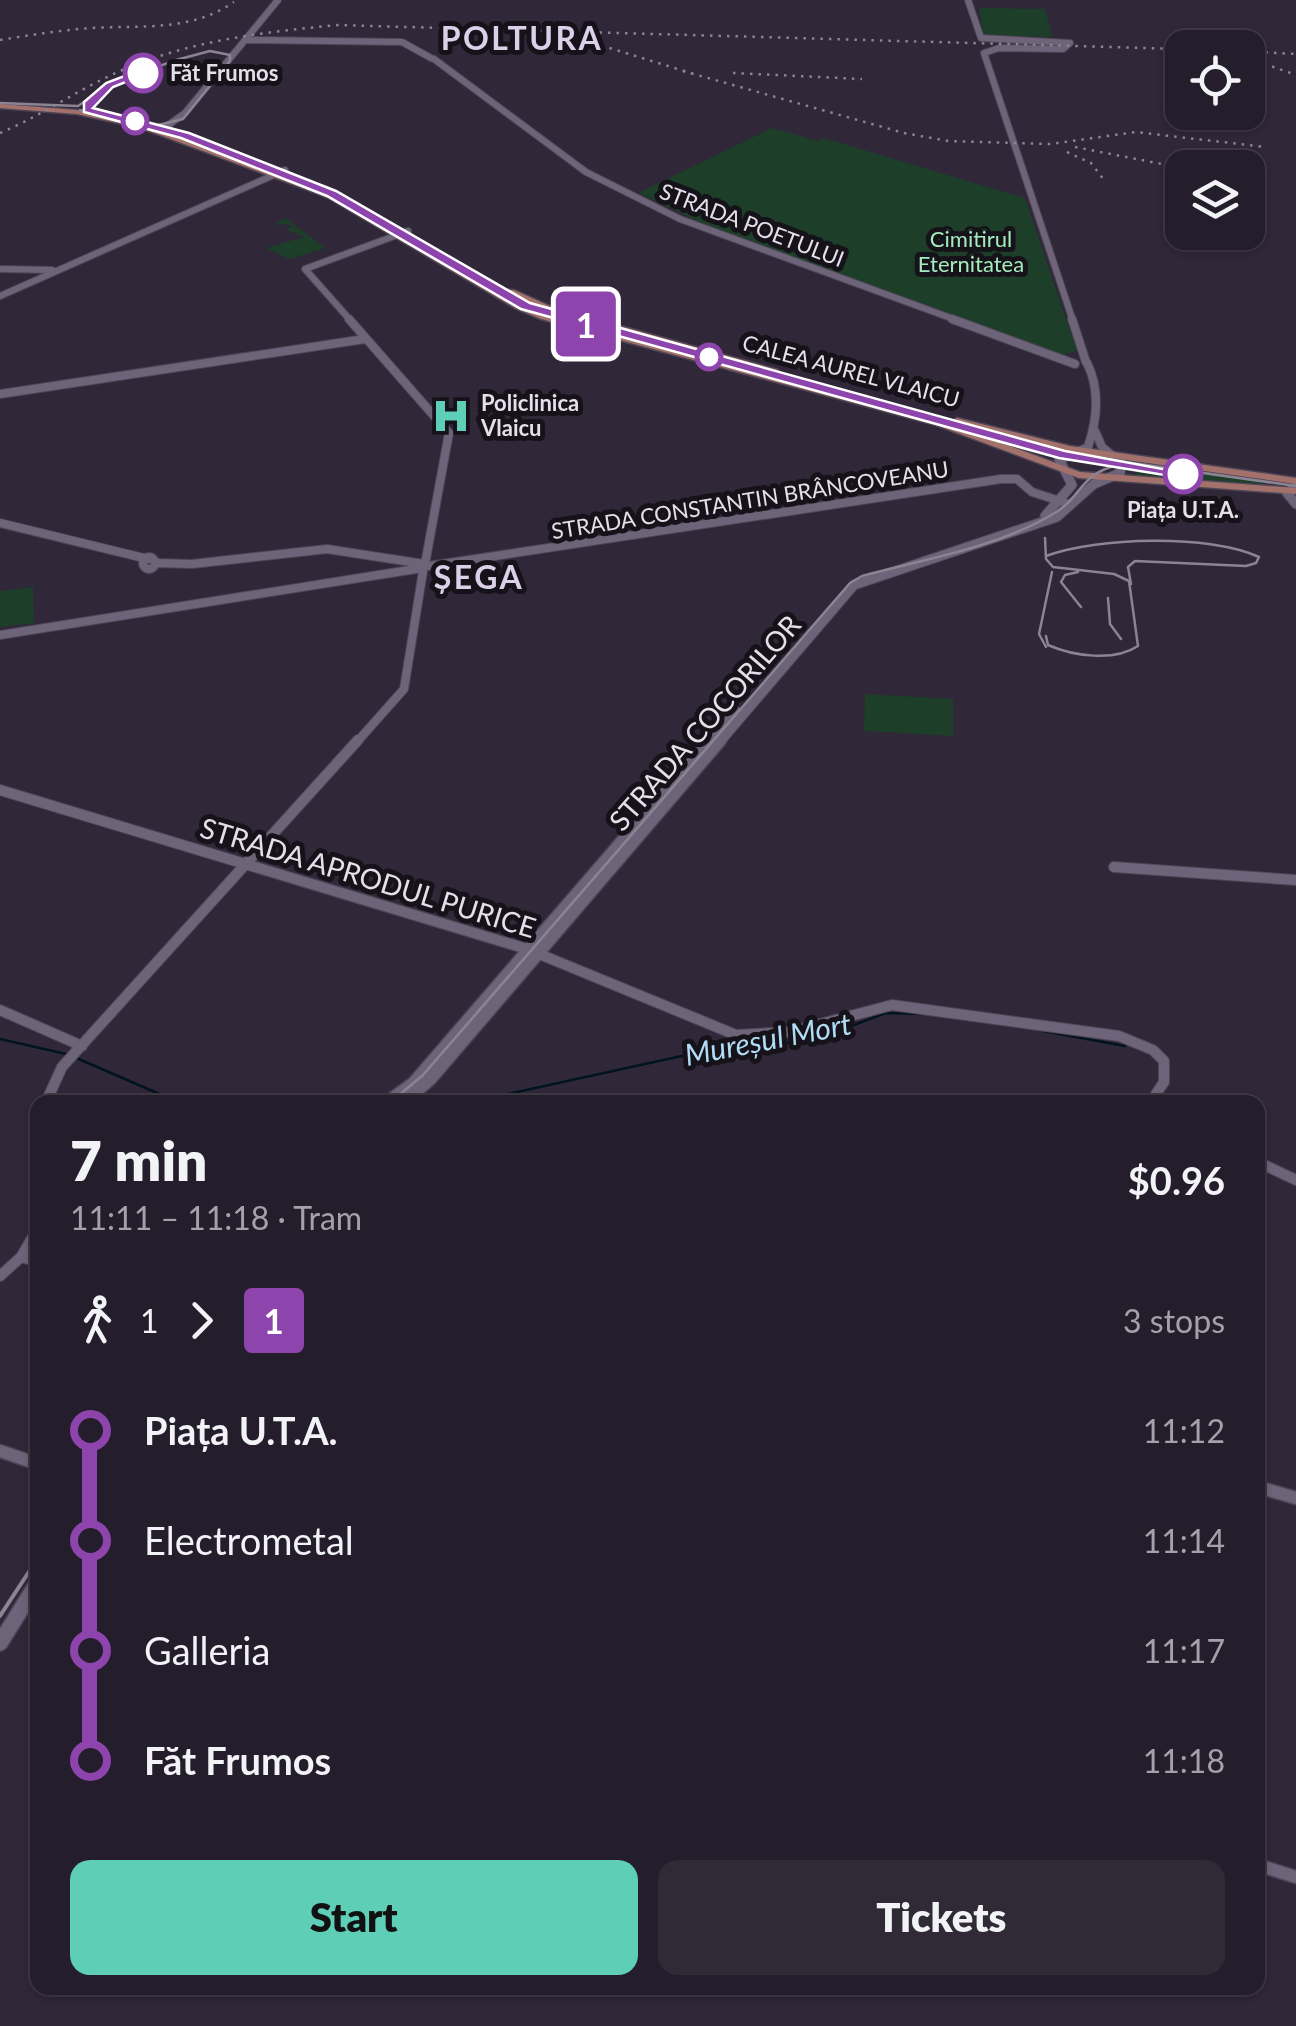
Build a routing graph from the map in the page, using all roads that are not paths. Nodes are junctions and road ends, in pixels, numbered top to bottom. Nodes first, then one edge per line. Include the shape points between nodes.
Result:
1 (278, 0) edge
2 (968, 0) edge
3 (249, 36) junction
4 (0, 106) edge
5 (185, 114) junction
6 (185, 124) dead end
7 (167, 129) junction
8 (285, 170) junction
9 (274, 174) junction
10 (404, 233) junction
11 (0, 269) edge
12 (58, 270) junction
13 (0, 296) edge
14 (365, 339) junction
15 (1081, 361) junction
16 (0, 394) edge
17 (1094, 431) junction
18 (1080, 451) junction
19 (1113, 456) junction
20 (1063, 470) junction
21 (1110, 478) junction
22 (1294, 487) edge
23 (1068, 504) junction
24 (1296, 504) edge
25 (0, 523) edge
26 (423, 567) junction
27 (0, 636) edge
28 (0, 790) edge
29 (246, 864) junction
30 (1114, 868) dead end
31 (1296, 880) edge
32 (533, 951) junction
33 (0, 1010) edge
34 (82, 1046) junction
35 (49, 1095) edge
36 (396, 1095) edge
37 (413, 1095) edge
38 (1156, 1095) edge
39 (1265, 1165) edge
40 (1296, 1180) edge
41 (30, 1242) edge
42 (21, 1257) junction
43 (30, 1260) edge
44 (0, 1276) edge
45 (0, 1451) edge
46 (30, 1461) edge
47 (1265, 1488) edge
48 (1296, 1498) edge
49 (30, 1595) edge
50 (0, 1643) edge
51 (1265, 1867) edge
52 (1296, 1877) edge

1 - 3 main road
2 - 15 street via 982,38 1070,44 984,53
3 - 5 main road
3 - 15 street, STRADA POETULUI via 398,41 443,66 586,172 666,212
4 - 7 main road, CALEA AUREL VLAICU
5 - 6 main road
5 - 7 main road
7 - 8 main road, CALEA AUREL VLAICU
7 - 9 main road, CALEA AUREL VLAICU
8 - 9 street
8 - 10 main road, CALEA AUREL VLAICU via 347,194
9 - 10 main road, CALEA AUREL VLAICU
9 - 12 street
10 - 14 street via 305,269
10 - 18 main road, CALEA AUREL VLAICU via 536,304
10 - 20 main road, CALEA AUREL VLAICU via 537,315 940,423
11 - 12 street
12 - 13 street
14 - 16 street
14 - 26 street via 449,433
15 - 17 street, STRADA POETULUI via 1092,372
17 - 18 street via 1090,446
17 - 19 street
18 - 19 main road, CALEA AUREL VLAICU
18 - 20 main road via 1060,458
19 - 21 main road via 1123,468
19 - 22 main road, CALEA AUREL VLAICU
20 - 21 main road, CALEA AUREL VLAICU
20 - 23 main road via 1072,484
21 - 22 main road, CALEA AUREL VLAICU
21 - 23 main road, STRADA COCORILOR
22 - 24 main road
23 - 26 street, STRADA CONSTANTIN BRÂNCOVEANU via 1002,479
23 - 32 main road, STRADA COCORILOR via 1058,517 854,584
25 - 26 street via 148,558 142,566 344,550
26 - 27 street, STRADA CONSTANTIN BRÂNCOVEANU
26 - 29 street via 404,689
28 - 29 street, STRADA APRODUL PURICE
29 - 32 street, STRADA APRODUL PURICE
29 - 34 street
30 - 31 street
32 - 36 main road, STRADA COCORILOR
32 - 37 main road, STRADA COCORILOR
32 - 38 street, STRADA APRODUL PURICE via 744,1036 906,1005 1108,1034 1142,1044 1164,1061
33 - 34 street
34 - 35 street
39 - 40 street
41 - 42 street
42 - 43 street
42 - 44 street
45 - 46 street
47 - 48 street
49 - 50 main road
51 - 52 street

